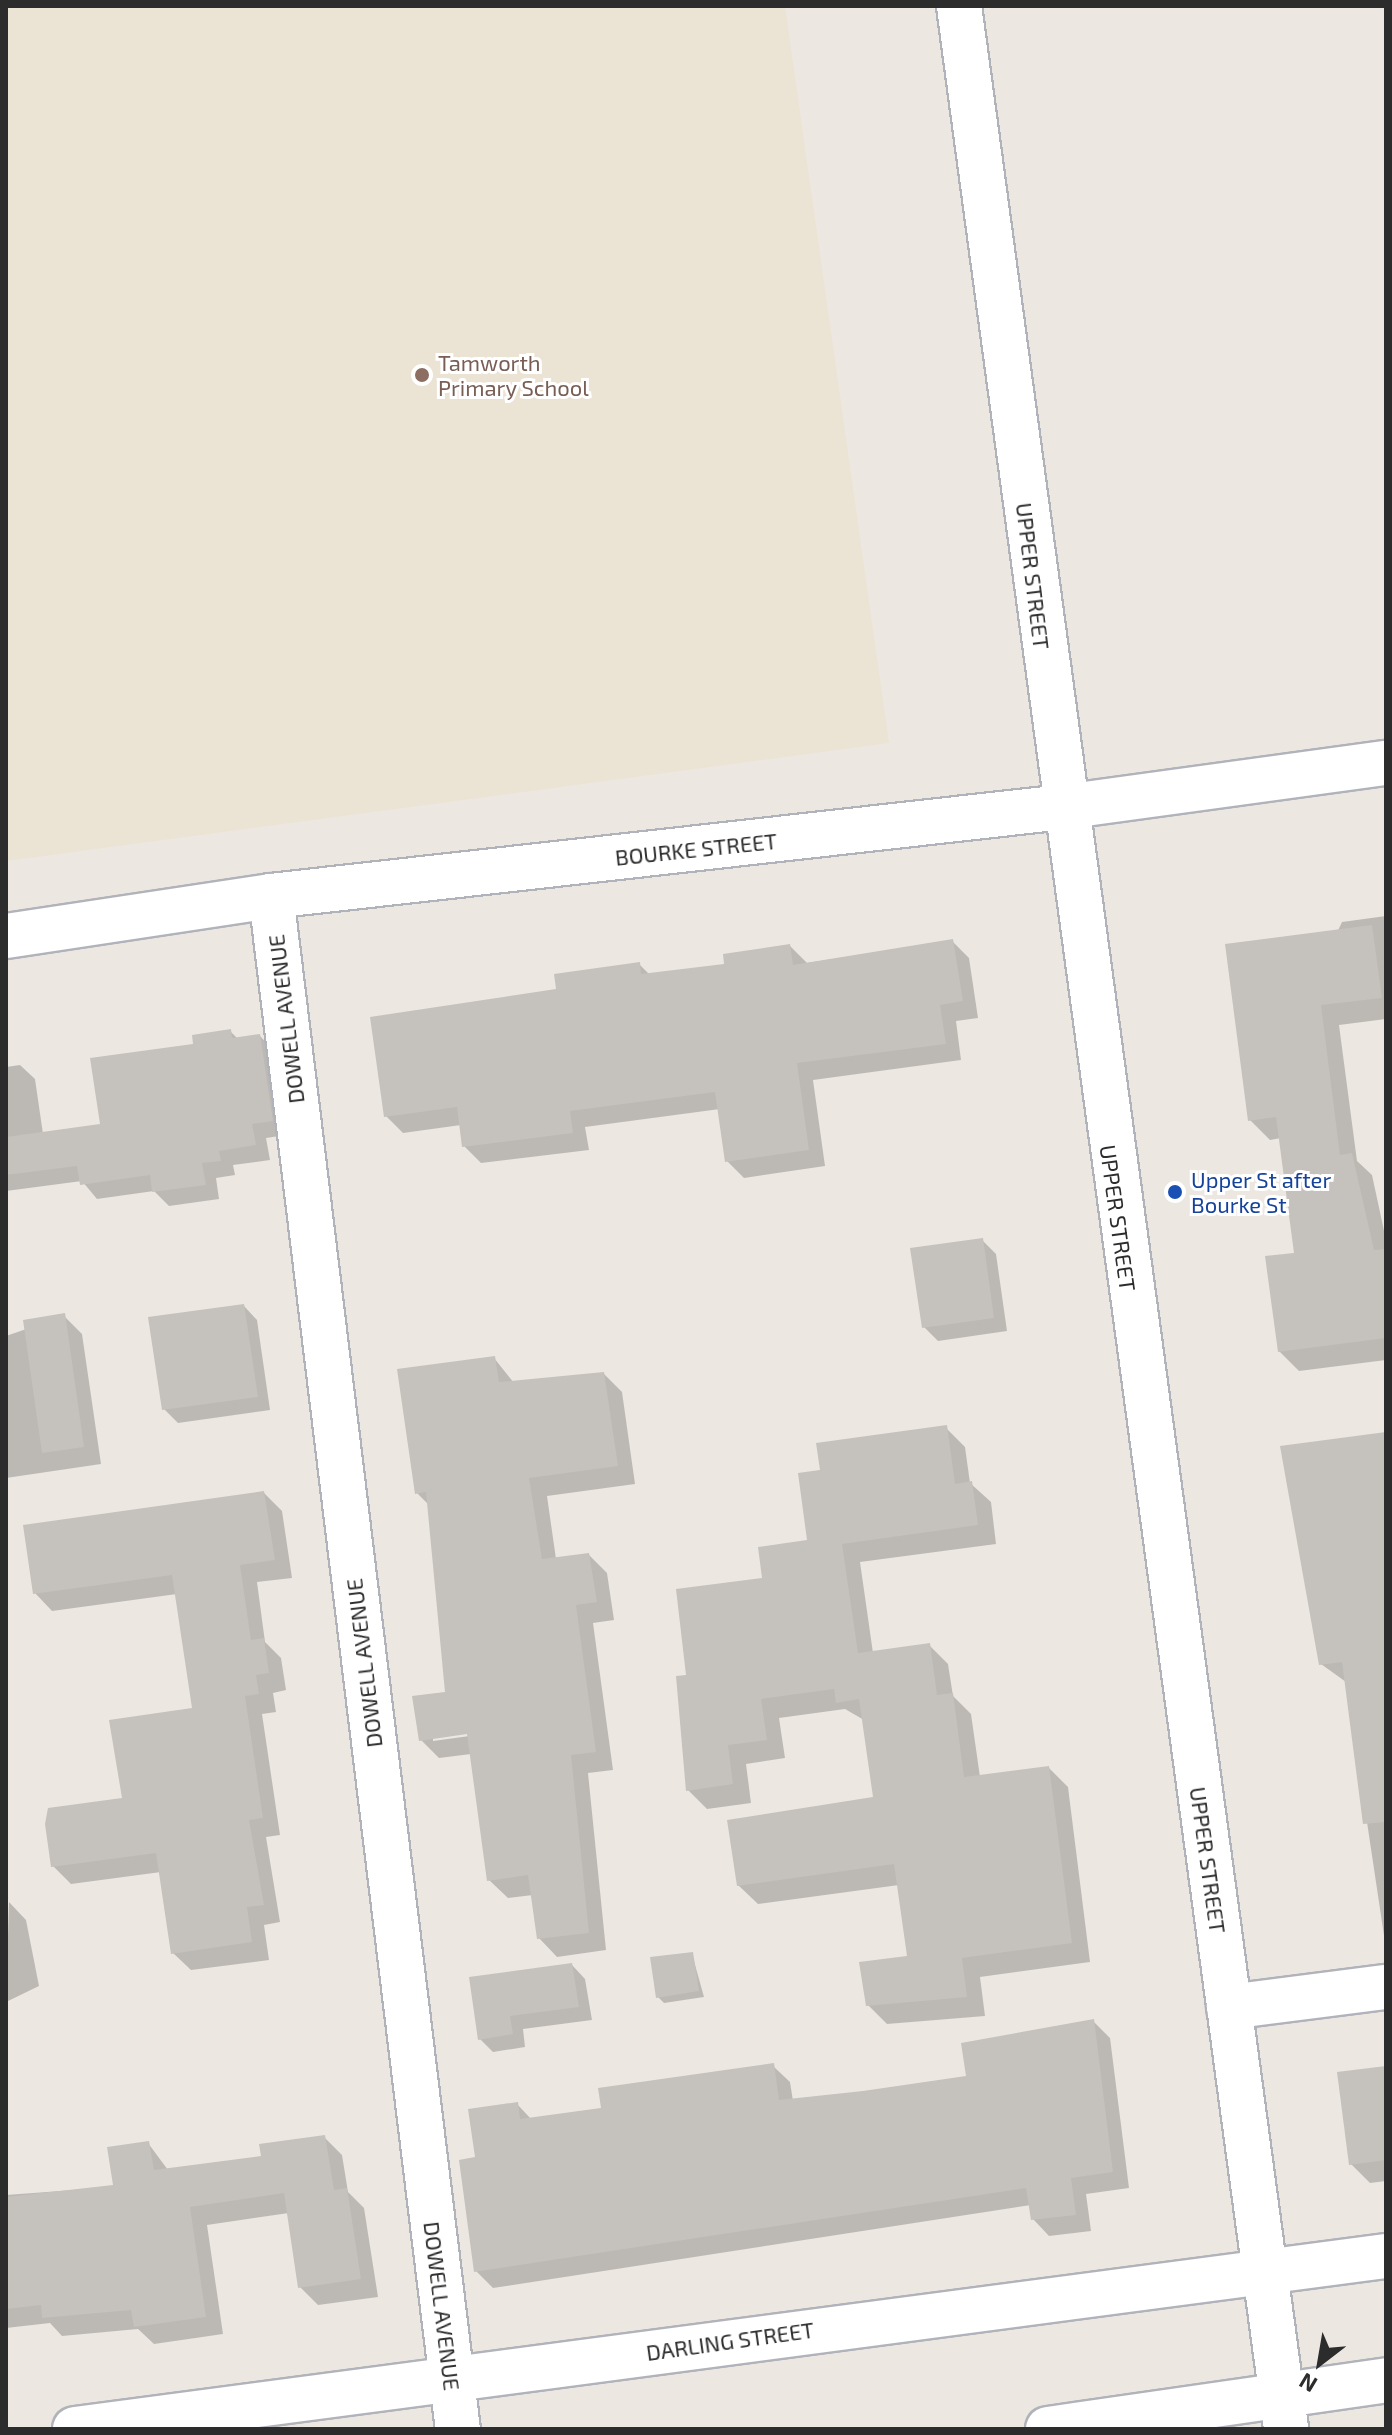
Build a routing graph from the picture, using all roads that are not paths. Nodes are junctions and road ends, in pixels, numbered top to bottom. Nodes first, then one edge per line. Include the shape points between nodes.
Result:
1 (959, 6) edge
2 (1386, 763) edge
3 (1063, 807) junction
4 (271, 896) junction
5 (6, 936) edge
6 (1386, 1987) edge
7 (1229, 2007) junction
8 (1386, 2256) edge
9 (1266, 2270) junction
10 (450, 2379) junction
11 (1386, 2380) edge
12 (1284, 2412) edge
13 (75, 2429) edge
14 (458, 2429) edge
15 (1048, 2429) edge

1 - 3 street, UPPER STREET
2 - 3 street, BOURKE STREET
3 - 4 street, BOURKE STREET
3 - 7 street, UPPER STREET
4 - 5 street, BOURKE STREET
4 - 10 street, DOWELL AVENUE
6 - 7 street
7 - 9 street, UPPER STREET
8 - 9 street, DARLING STREET
9 - 10 street, DARLING STREET
9 - 12 street, UPPER STREET
10 - 13 street, DARLING STREET
10 - 14 street, DOWELL AVENUE
11 - 12 street
12 - 15 street

